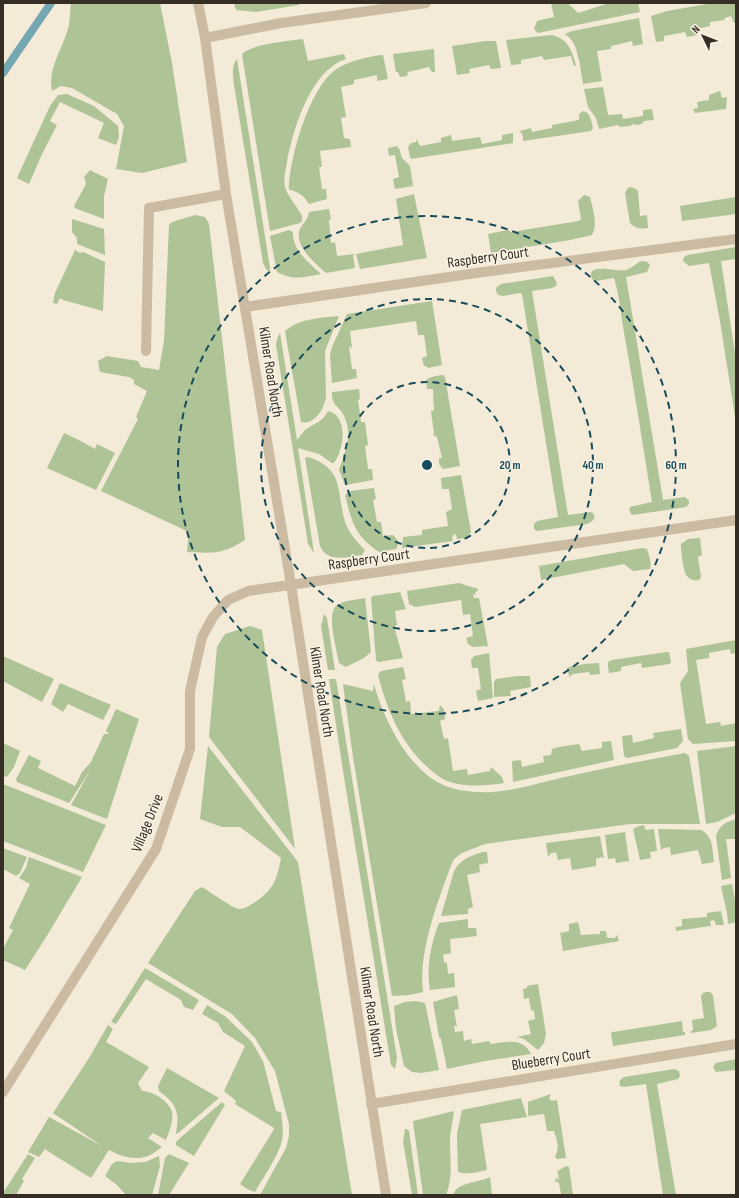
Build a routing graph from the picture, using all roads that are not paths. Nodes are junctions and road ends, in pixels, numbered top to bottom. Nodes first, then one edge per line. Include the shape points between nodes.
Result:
1 (198, 3) edge
2 (426, 3) edge
3 (205, 38) junction
4 (226, 194) junction
5 (736, 240) edge
6 (246, 307) junction
7 (146, 351) dead end
8 (736, 520) edge
9 (291, 585) junction
10 (736, 1044) edge
11 (3, 1092) edge
12 (371, 1104) junction
13 (386, 1195) edge

1 - 3 street, Kilmer Road North
2 - 3 street
3 - 4 street, Kilmer Road North
4 - 6 street, Kilmer Road North
4 - 7 street via 149,208
5 - 6 street, Raspberry Court via 476,273
6 - 9 street, Kilmer Road North
8 - 9 street, Raspberry Court
9 - 11 street, Village Drive via 248,591 228,600 202,637 190,691 190,749 156,849
9 - 12 street, Kilmer Road North
10 - 12 street, Blueberry Court
12 - 13 street, Kilmer Road North

